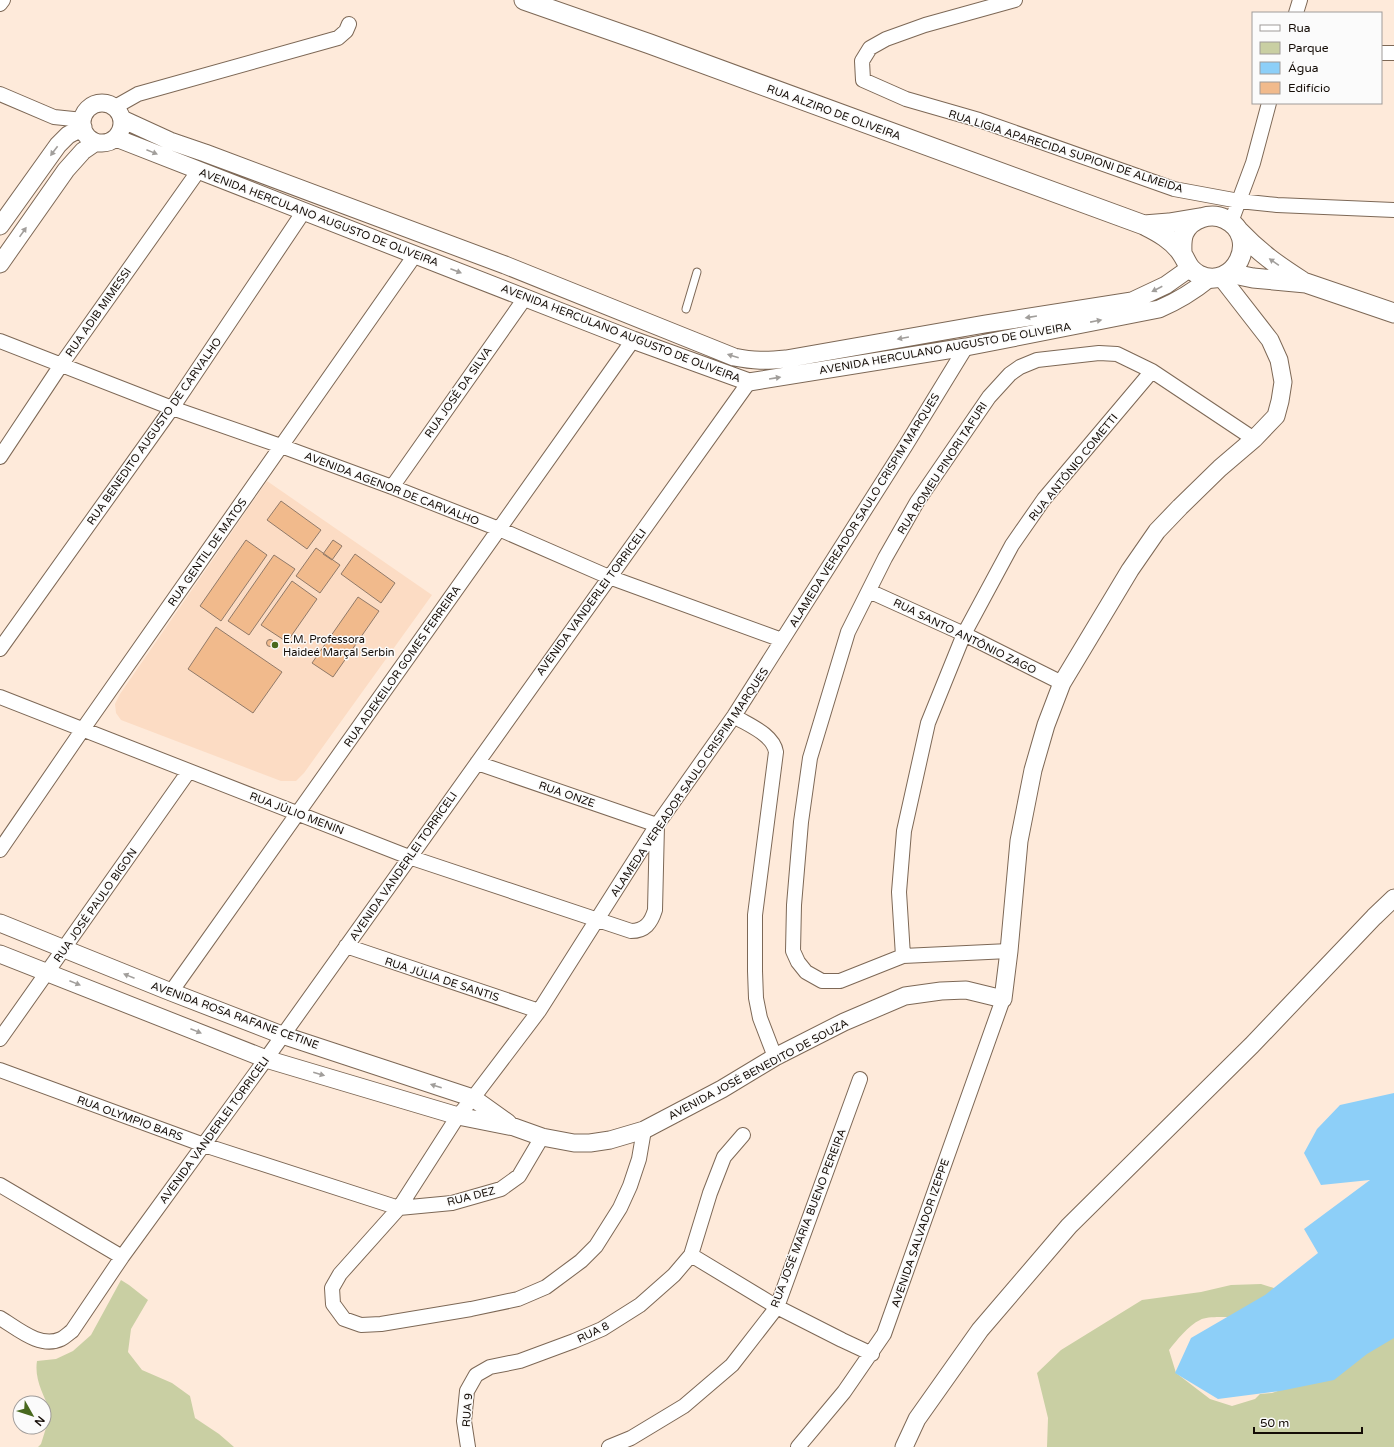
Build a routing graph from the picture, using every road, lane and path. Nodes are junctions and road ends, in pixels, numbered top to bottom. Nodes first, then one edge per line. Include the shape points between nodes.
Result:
1 (3, 0) edge
2 (524, 0) edge
3 (1015, 0) edge
4 (1300, 0) edge
5 (0, 4) edge
6 (1296, 12) edge
7 (349, 24) dead end
8 (1382, 53) edge
9 (1394, 53) edge
10 (0, 94) edge
11 (1269, 104) edge
12 (118, 113) junction
13 (83, 123) junction
14 (116, 138) junction
15 (96, 142) junction
16 (199, 170) junction
17 (1239, 201) junction
18 (1394, 210) edge
19 (304, 211) junction
20 (1199, 218) junction
21 (1144, 225) junction
22 (0, 226) edge
23 (1235, 226) junction
24 (416, 255) junction
25 (1186, 261) junction
26 (0, 264) edge
27 (697, 272) dead end
28 (1220, 276) junction
29 (1306, 283) junction
30 (525, 298) junction
31 (686, 309) dead end
32 (1394, 313) edge
33 (633, 340) junction
34 (0, 341) edge
35 (966, 347) junction
36 (759, 361) junction
37 (61, 365) junction
38 (1152, 371) junction
39 (749, 382) junction
40 (172, 408) junction
41 (1254, 439) junction
42 (282, 446) junction
43 (0, 457) edge
44 (392, 487) junction
45 (499, 529) junction
46 (609, 577) junction
47 (869, 591) junction
48 (964, 634) junction
49 (782, 640) junction
50 (0, 649) edge
51 (1062, 683) junction
52 (0, 697) edge
53 (734, 716) junction
54 (83, 729) junction
55 (477, 763) junction
56 (189, 771) junction
57 (298, 814) junction
58 (657, 825) junction
59 (0, 850) edge
60 (410, 857) junction
61 (1394, 898) edge
62 (598, 920) junction
63 (0, 923) edge
64 (346, 946) junction
65 (64, 949) junction
66 (1009, 951) junction
67 (0, 954) edge
68 (903, 956) junction
69 (47, 972) junction
70 (171, 992) junction
71 (1003, 999) junction
72 (539, 1011) junction
73 (282, 1035) junction
74 (0, 1039) edge
75 (775, 1057) junction
76 (266, 1059) junction
77 (0, 1070) edge
78 (860, 1079) dead end
79 (473, 1098) junction
80 (458, 1116) junction
81 (514, 1127) junction
82 (644, 1130) junction
83 (743, 1135) dead end
84 (542, 1137) junction
85 (204, 1145) junction
86 (0, 1185) edge
87 (399, 1208) junction
88 (691, 1255) junction
89 (122, 1257) junction
90 (777, 1307) junction
91 (0, 1318) edge
92 (872, 1354) junction
93 (476, 1375) joint
94 (468, 1447) edge
95 (609, 1447) edge
96 (798, 1447) edge
97 (904, 1447) edge

1 - 5 street
2 - 21 main road, RUA ALZIRO DE OLIVEIRA
3 - 17 street, RUA LIGIA APARECIDA SUPIONI DE ALMEIDA via 925,25 886,39 870,48 862,61 863,80 906,99 979,120 1167,186
4 - 6 street
7 - 12 street via 338,38 138,94
8 - 9 street
10 - 13 street via 54,117
11 - 17 street via 1253,163
12 - 13 street via 109,104 95,104 85,113
12 - 14 street via 122,126
36 -> 12 street, AVENIDA HERCULANO AUGUSTO DE OLIVEIRA via 734,357 505,265 170,141
13 - 15 street via 86,133
13 -> 22 street via 58,145
14 - 15 street
14 -> 16 street, AVENIDA HERCULANO AUGUSTO DE OLIVEIRA
26 -> 15 street via 66,170 83,151
16 - 19 street, AVENIDA HERCULANO AUGUSTO DE OLIVEIRA
16 - 37 street, RUA ADIB MIMESSI
17 - 18 street, RUA LIGIA APARECIDA SUPIONI DE ALMEIDA
17 - 23 street
19 - 24 street, AVENIDA HERCULANO AUGUSTO DE OLIVEIRA
19 - 40 street, RUA BENEDITO AUGUSTO DE CARVALHO
20 - 21 main road, RUA ALZIRO DE OLIVEIRA
20 - 23 main road, RUA ALZIRO DE OLIVEIRA via 1221,217
20 - 25 main road via 1184,233 1182,244
21 - 25 main road, RUA ALZIRO DE OLIVEIRA via 1166,238
23 - 28 main road via 1243,242 1242,254 1238,264
29 -> 23 main road, RUA ALZIRO DE OLIVEIRA via 1267,258
24 -> 30 street, AVENIDA HERCULANO AUGUSTO DE OLIVEIRA
24 - 42 street, RUA GENTIL DE MATOS
25 - 28 main road, RUA ALZIRO DE OLIVEIRA via 1199,275
25 -> 36 street, AVENIDA HERCULANO AUGUSTO DE OLIVEIRA via 1166,285 1132,301 786,359
27 - 31 lane
28 - 29 main road, RUA ALZIRO DE OLIVEIRA
35 -> 28 street, AVENIDA HERCULANO AUGUSTO DE OLIVEIRA via 1159,309
28 - 41 street via 1270,340 1279,360 1283,382 1276,416
29 - 32 main road, RUA ALZIRO DE OLIVEIRA
30 - 33 street, AVENIDA HERCULANO AUGUSTO DE OLIVEIRA
30 - 44 street, RUA JOSÉ DA SILVA
33 - 39 street, AVENIDA HERCULANO AUGUSTO DE OLIVEIRA
33 - 45 street, RUA ADEKEILOR GOMES FERREIRA
34 - 37 street, AVENIDA AGENOR DE CARVALHO
39 -> 35 street, AVENIDA HERCULANO AUGUSTO DE OLIVEIRA
35 - 49 street, ALAMEDA VEREADOR SAULO CRISPIM MARQUES
36 - 39 street via 757,370
37 - 40 street, AVENIDA AGENOR DE CARVALHO
37 - 43 street, RUA ADIB MIMESSI
38 - 41 street, RUA ROMEU PINORI TAFURI
38 - 47 street, RUA ROMEU PINORI TAFURI via 1117,354 1099,353 1037,360 1010,374 989,397 917,502
38 - 48 street, RUA ANTÔNIO COMETTI via 1044,499 1012,545
39 - 46 street, AVENIDA VANDERLEI TORRICELI
40 - 42 street, AVENIDA AGENOR DE CARVALHO
40 - 50 street, RUA BENEDITO AUGUSTO DE CARVALHO
41 - 51 street via 1220,468 1157,531 1130,570
42 - 44 street, AVENIDA AGENOR DE CARVALHO
42 - 54 street, RUA GENTIL DE MATOS
44 - 45 street, AVENIDA AGENOR DE CARVALHO
45 - 46 street, AVENIDA AGENOR DE CARVALHO
45 - 57 street, RUA ADEKEILOR GOMES FERREIRA
46 - 49 street, AVENIDA AGENOR DE CARVALHO
46 - 55 street, AVENIDA VANDERLEI TORRICELI
47 - 48 street, RUA SANTO ANTÔNIO ZAGO
47 - 68 street, RUA ROMEU PINORI TAFURI via 848,632 810,758 800,829 793,951 806,972 822,980 840,981
48 - 51 street, RUA SANTO ANTÔNIO ZAGO
48 - 68 street, RUA ANTÔNIO COMETTI via 928,723 904,831 899,892
49 - 53 street, ALAMEDA VEREADOR SAULO CRISPIM MARQUES
51 - 66 street via 1033,770 1019,841
52 - 54 street, RUA JÚLIO MENIN
53 - 58 street, ALAMEDA VEREADOR SAULO CRISPIM MARQUES
53 - 75 street via 771,740 776,752 755,915 756,998 760,1018
54 - 56 street, RUA JÚLIO MENIN
54 - 59 street, RUA GENTIL DE MATOS
55 - 58 street, RUA ONZE
55 - 60 street, AVENIDA VANDERLEI TORRICELI
56 - 57 street, RUA JÚLIO MENIN
56 - 65 street, RUA JOSÉ PAULO BIGON
57 - 60 street, RUA JÚLIO MENIN
57 - 70 street, RUA ADEKEILOR GOMES FERREIRA
58 - 62 street, ALAMEDA VEREADOR SAULO CRISPIM MARQUES
58 - 62 street, RUA JÚLIO MENIN via 655,910 652,919 646,927 638,931
60 - 62 street, RUA JÚLIO MENIN
60 - 64 street, AVENIDA VANDERLEI TORRICELI
61 - 97 street via 1252,1045 1069,1226 980,1330 917,1419
62 - 72 street, ALAMEDA VEREADOR SAULO CRISPIM MARQUES
63 - 65 street, AVENIDA ROSA RAFANE CETINE
64 - 72 street, RUA JÚLIA DE SANTIS
64 - 73 street, AVENIDA VANDERLEI TORRICELI
65 - 69 street, RUA JOSÉ PAULO BIGON
70 -> 65 street, AVENIDA ROSA RAFANE CETINE
66 - 68 street, RUA ROMEU PINORI TAFURI
66 - 71 street
67 - 69 street
69 - 74 street, RUA JOSÉ PAULO BIGON
69 -> 76 street
70 - 73 street, AVENIDA ROSA RAFANE CETINE
71 - 75 street, AVENIDA JOSÉ BENEDITO DE SOUZA via 966,990 906,996 844,1022
71 - 92 street, AVENIDA SALVADOR IZEPPE via 891,1316
72 - 79 street, ALAMEDA VEREADOR SAULO CRISPIM MARQUES
73 - 76 street, AVENIDA VANDERLEI TORRICELI
79 -> 73 street, AVENIDA ROSA RAFANE CETINE
75 - 82 street, AVENIDA JOSÉ BENEDITO DE SOUZA via 722,1089
76 -> 80 street
76 - 85 street, AVENIDA VANDERLEI TORRICELI
77 - 85 street, RUA OLYMPIO BARS
78 - 90 street, RUA JOSÉ MARIA BUENO PEREIRA
79 - 80 street, ALAMEDA VEREADOR SAULO CRISPIM MARQUES
79 - 81 street, AVENIDA JOSÉ BENEDITO DE SOUZA
80 - 81 street, AVENIDA JOSÉ BENEDITO DE SOUZA
80 - 87 street, ALAMEDA VEREADOR SAULO CRISPIM MARQUES
81 - 84 street, AVENIDA JOSÉ BENEDITO DE SOUZA
82 - 84 street, AVENIDA JOSÉ BENEDITO DE SOUZA via 590,1143
82 - 87 street, ALAMEDA VEREADOR SAULO CRISPIM MARQUES via 639,1159 620,1208 596,1246 581,1261 546,1287 518,1299 381,1324 361,1325 344,1319 334,1304 332,1288 358,1252
83 - 88 street, RUA 8 via 724,1157
84 - 87 street, RUA DEZ via 518,1176 501,1189 452,1203
85 - 87 street, RUA OLYMPIO BARS
85 - 89 street, AVENIDA VANDERLEI TORRICELI
86 - 89 street
88 - 90 street
88 - 93 street, RUA 8 via 640,1305 602,1329 520,1361 490,1367
89 - 91 street, AVENIDA VANDERLEI TORRICELI via 72,1331 62,1338 50,1342 30,1336
90 - 92 street
90 - 95 street, RUA JOSÉ MARIA BUENO PEREIRA via 732,1365 684,1406 631,1438
92 - 96 street, AVENIDA SALVADOR IZEPPE
93 - 94 street, RUA 9 via 467,1391 464,1421

